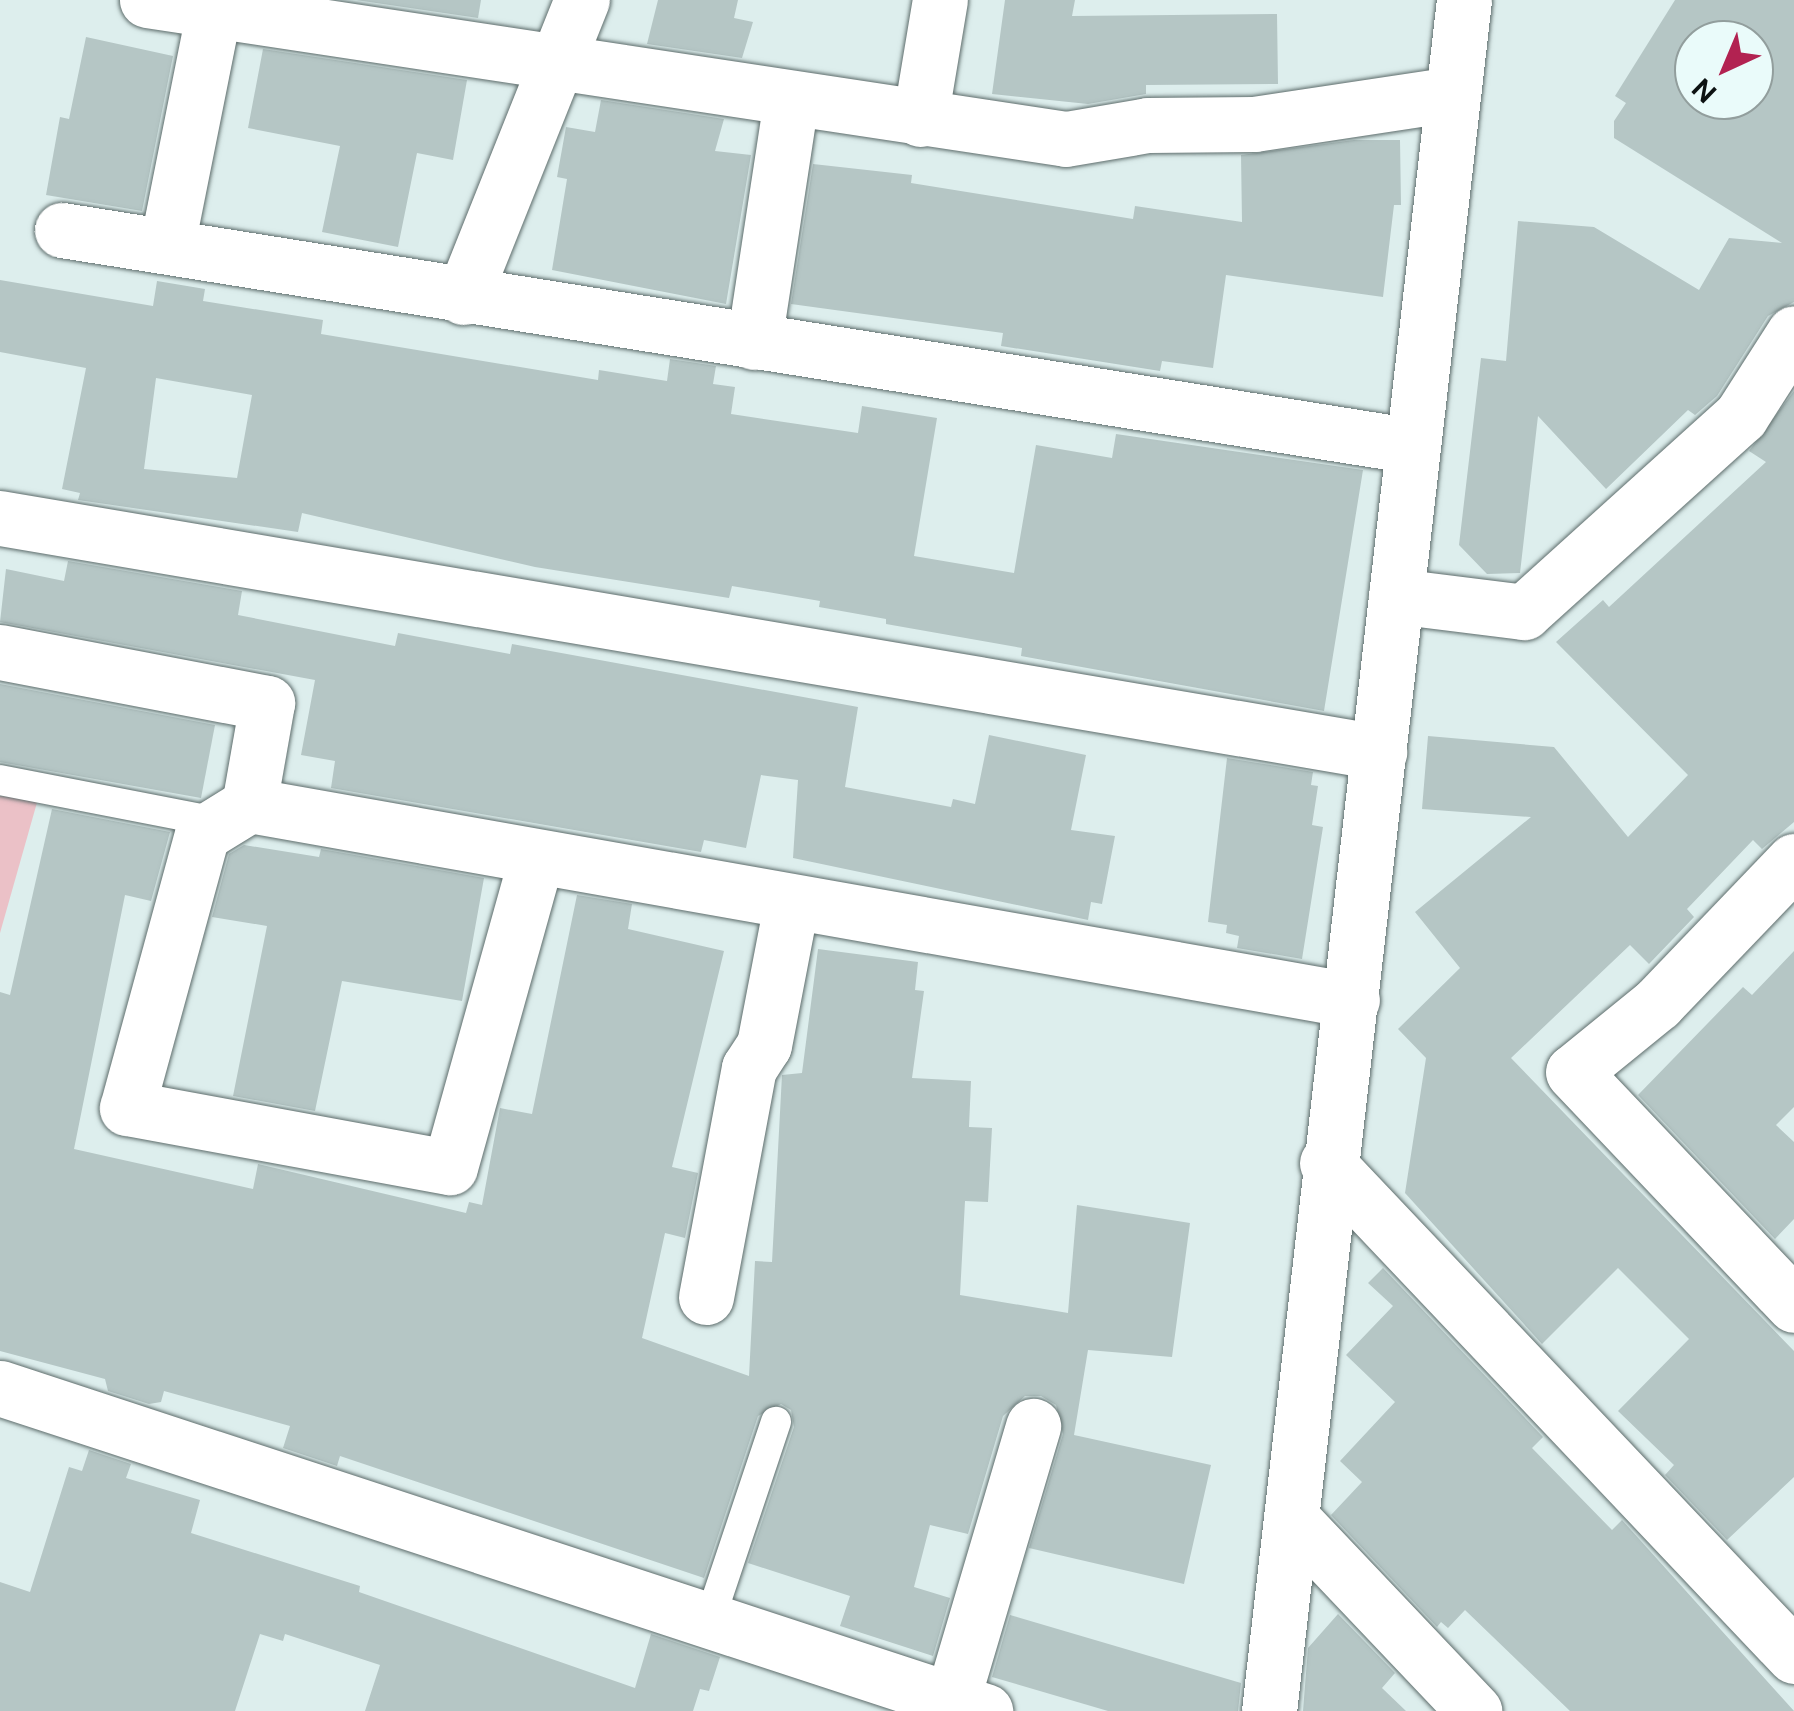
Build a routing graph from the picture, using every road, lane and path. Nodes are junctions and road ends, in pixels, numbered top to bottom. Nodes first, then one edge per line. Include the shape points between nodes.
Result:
1 (147, 0) edge
2 (582, 0) edge
3 (940, 0) edge
4 (1464, 0) edge
5 (215, 6) edge
6 (558, 62) junction
7 (1452, 94) junction
8 (791, 100) junction
9 (920, 119) junction
10 (62, 230) dead end
11 (167, 245) junction
12 (463, 296) junction
13 (1794, 333) edge
14 (754, 342) junction
15 (1412, 446) junction
16 (0, 518) edge
17 (1396, 596) junction
18 (0, 652) edge
19 (1379, 752) junction
20 (0, 780) edge
21 (234, 813) junction
22 (536, 858) junction
23 (1789, 877) edge
24 (791, 904) junction
25 (1352, 1000) junction
26 (1328, 1163) junction
27 (706, 1298) dead end
28 (1794, 1305) edge
29 (0, 1388) edge
30 (776, 1422) dead end
31 (1034, 1426) dead end
32 (1292, 1519) junction
33 (710, 1619) junction
34 (1794, 1656) edge
35 (969, 1706) edge
36 (1268, 1711) edge
37 (1474, 1711) edge

1 - 5 street
2 - 6 street
3 - 9 street
4 - 7 street
5 - 6 street
5 - 11 street
6 - 8 street
6 - 12 street
7 - 9 street via 1254,124 1148,125 1066,139
7 - 15 street
8 - 9 street
8 - 14 street
10 - 11 street
11 - 12 street
12 - 14 street
13 - 17 street via 1741,416 1524,612
14 - 15 street
15 - 17 street
16 - 19 street
17 - 19 street
18 - 21 street via 267,702
19 - 25 street
20 - 21 lane
21 - 22 street
21 - 22 street via 202,834 127,1108 450,1167
22 - 24 street
23 - 28 street via 1573,1072
24 - 25 street
24 - 27 street via 764,1046 749,1068
25 - 26 street
26 - 32 street
26 - 34 street
29 - 33 street
30 - 33 lane
31 - 35 street
32 - 36 street
32 - 37 street
33 - 35 street

